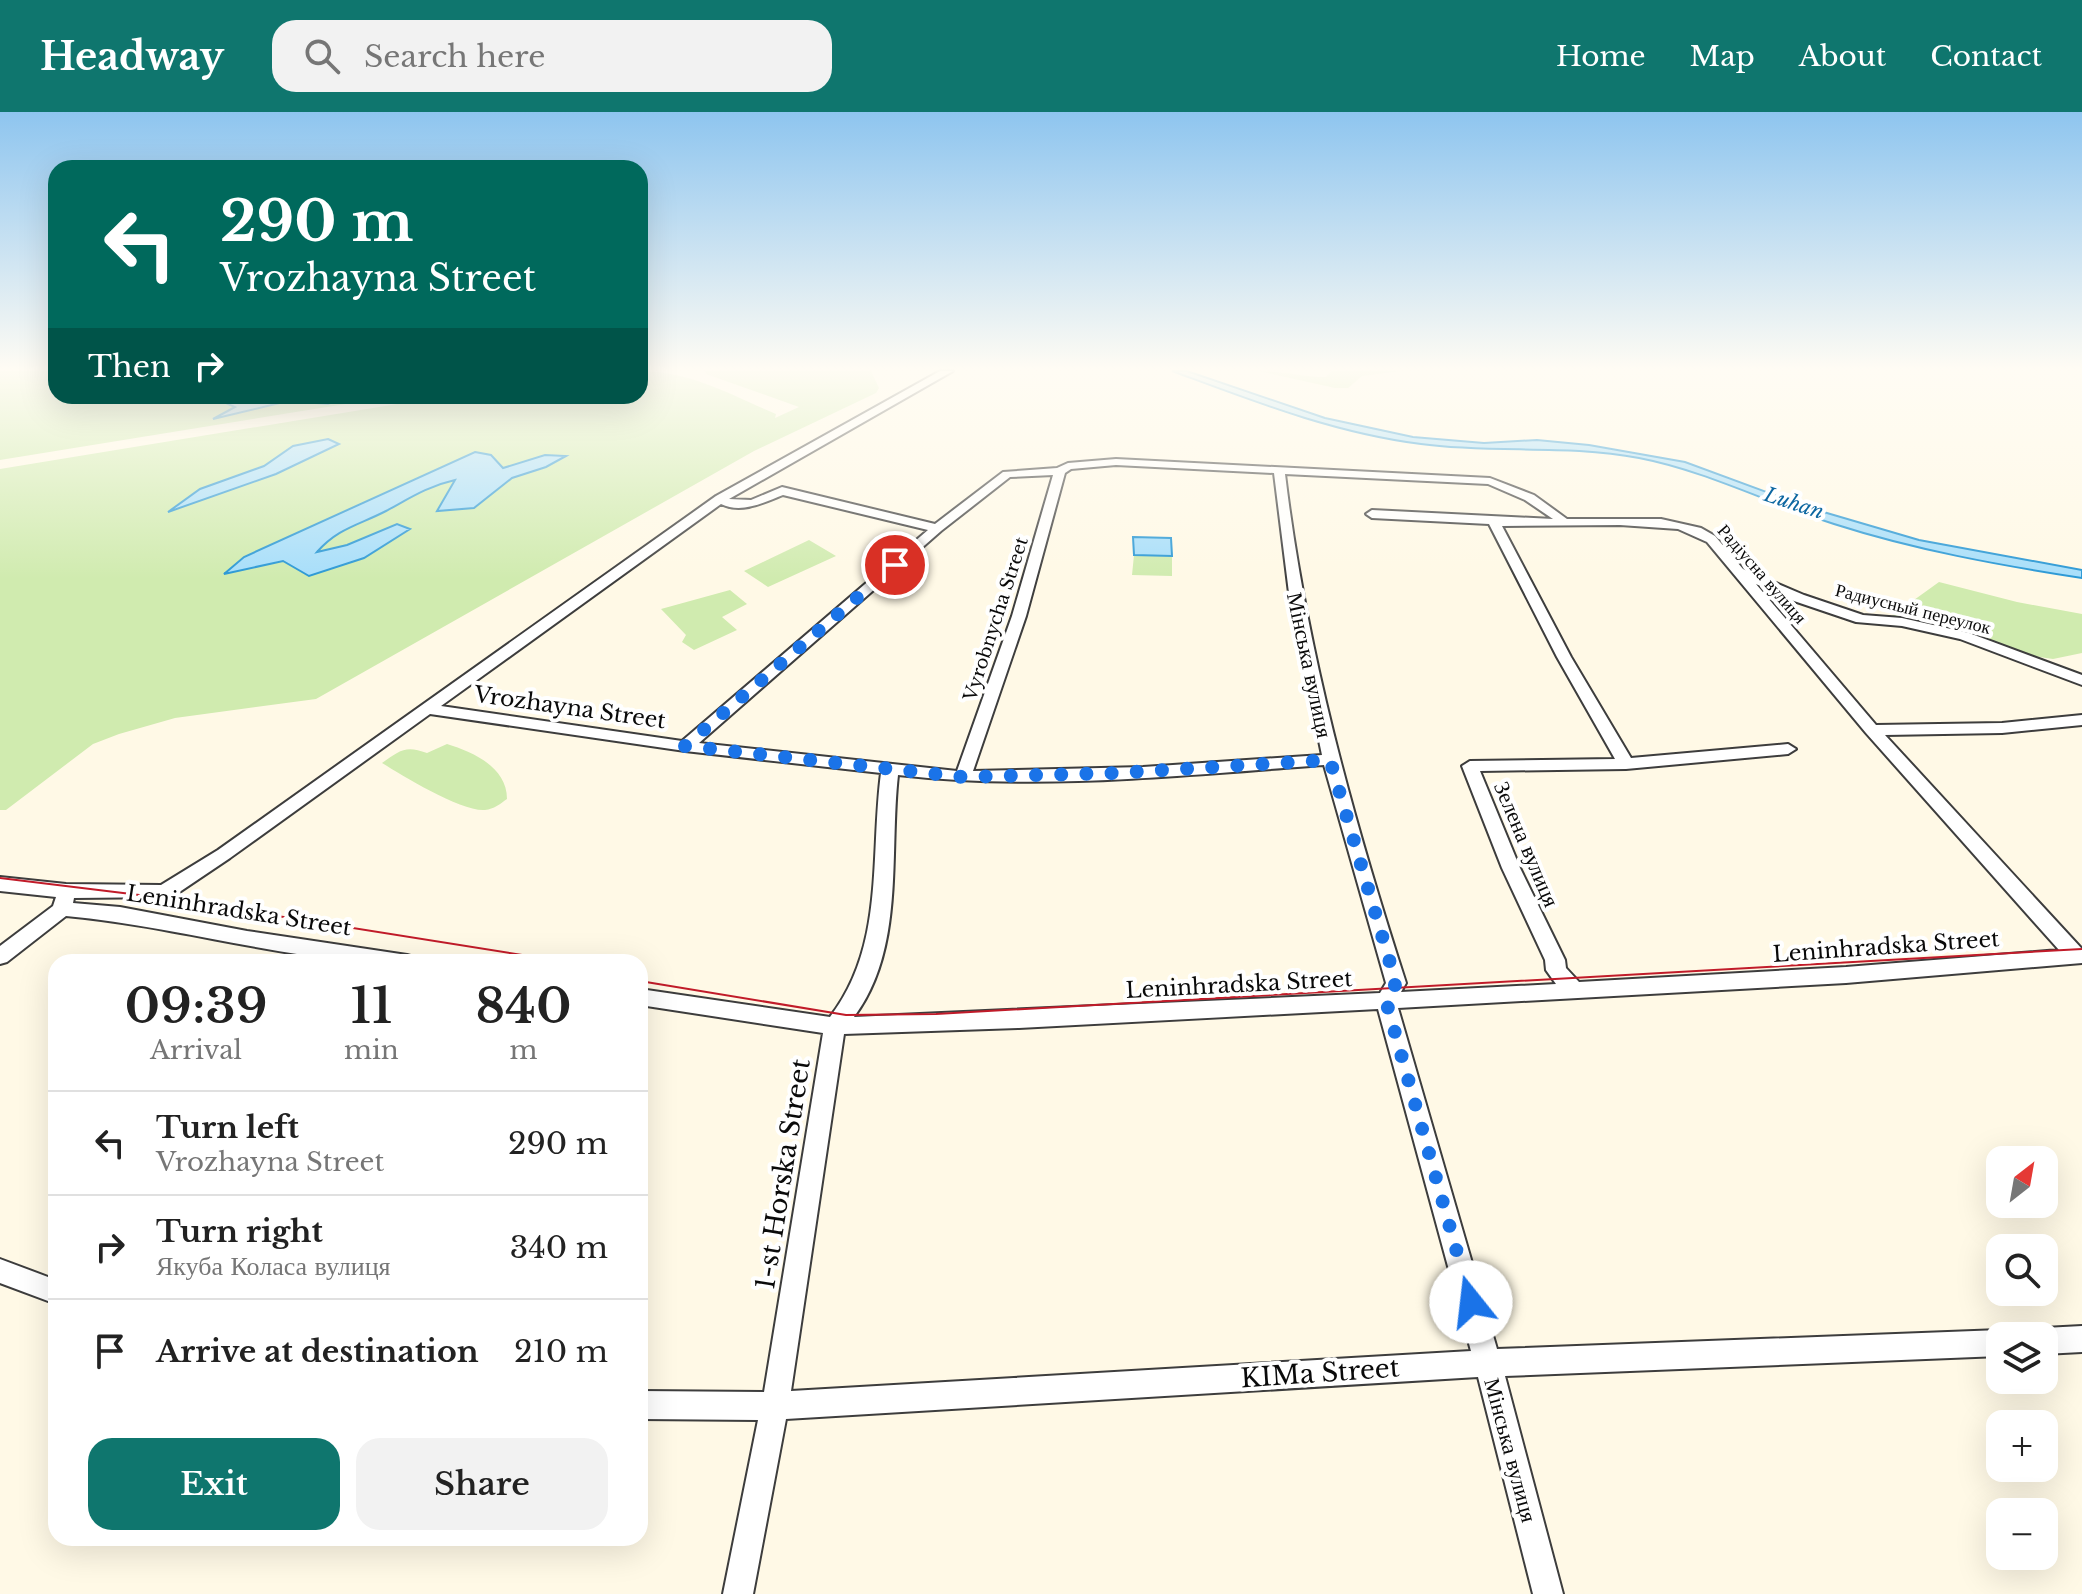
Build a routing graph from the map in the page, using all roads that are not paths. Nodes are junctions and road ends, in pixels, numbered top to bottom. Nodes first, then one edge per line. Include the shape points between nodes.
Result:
1 (825, 440) edge
2 (1060, 471) junction
3 (1279, 471) junction
4 (720, 499) junction
5 (1372, 514) dead end
6 (1502, 521) junction
7 (1564, 523) junction
8 (937, 528) junction
9 (1736, 570) junction
10 (2082, 680) edge
11 (427, 709) junction
12 (2082, 720) edge
13 (1872, 730) junction
14 (685, 746) junction
15 (1788, 749) dead end
16 (1330, 760) junction
17 (1626, 764) junction
18 (890, 771) junction
19 (963, 777) junction
20 (0, 884) edge
21 (64, 900) junction
22 (354, 954) edge
23 (2079, 956) edge
24 (0, 957) edge
25 (1573, 989) junction
26 (648, 998) edge
27 (1386, 1001) junction
28 (835, 1026) junction
29 (0, 1271) edge
30 (48, 1289) edge
31 (2082, 1339) edge
32 (2058, 1340) edge
33 (1986, 1344) edge
34 (1488, 1363) junction
35 (648, 1405) edge
36 (775, 1406) junction
37 (738, 1594) edge
38 (1548, 1594) edge

1 - 4 street
2 - 3 street via 1116,462
2 - 8 street via 1007,474
2 - 19 street, Vyrobnycha Street via 1019,616
3 - 7 street via 1490,481 1513,489
3 - 16 street, Мінська вулиця via 1287,545
4 - 8 street via 732,505 753,503 782,491
4 - 11 street
5 - 6 street
6 - 7 street
6 - 17 street via 1495,524 1496,530
7 - 9 street, Радіусна вулиця via 1669,524 1699,530
8 - 14 street
9 - 10 street, Радиусный переулок via 1861,619 1964,636
9 - 13 street, Радіусна вулиця
11 - 14 street, Vrozhayna Street
11 - 21 street via 165,892
12 - 13 street via 2002,728
13 - 23 street, Радіусна вулиця
14 - 18 street, Vrozhayna Street
15 - 17 street, Зелена вулиця
16 - 19 street, Vrozhayna Street
16 - 27 street, Мінська вулиця via 1396,983
17 - 25 street, Зелена вулиця via 1470,766 1556,970
18 - 19 street, Vrozhayna Street
18 - 28 street via 883,805 882,899 875,944 863,991
20 - 21 street
21 - 22 street, Leninhradska Street
21 - 24 street
23 - 25 street, Leninhradska Street
25 - 27 street, Leninhradska Street
26 - 28 street, Leninhradska Street
27 - 28 street, Leninhradska Street
27 - 34 street, Мінська вулиця
28 - 36 street, 1-st Horska Street
29 - 30 street
31 - 32 street
33 - 34 street, KIMa Street
34 - 36 street, KIMa Street
34 - 38 street, Мінська вулиця
35 - 36 street, KIMa Street
36 - 37 street, 1-st Horska Street

